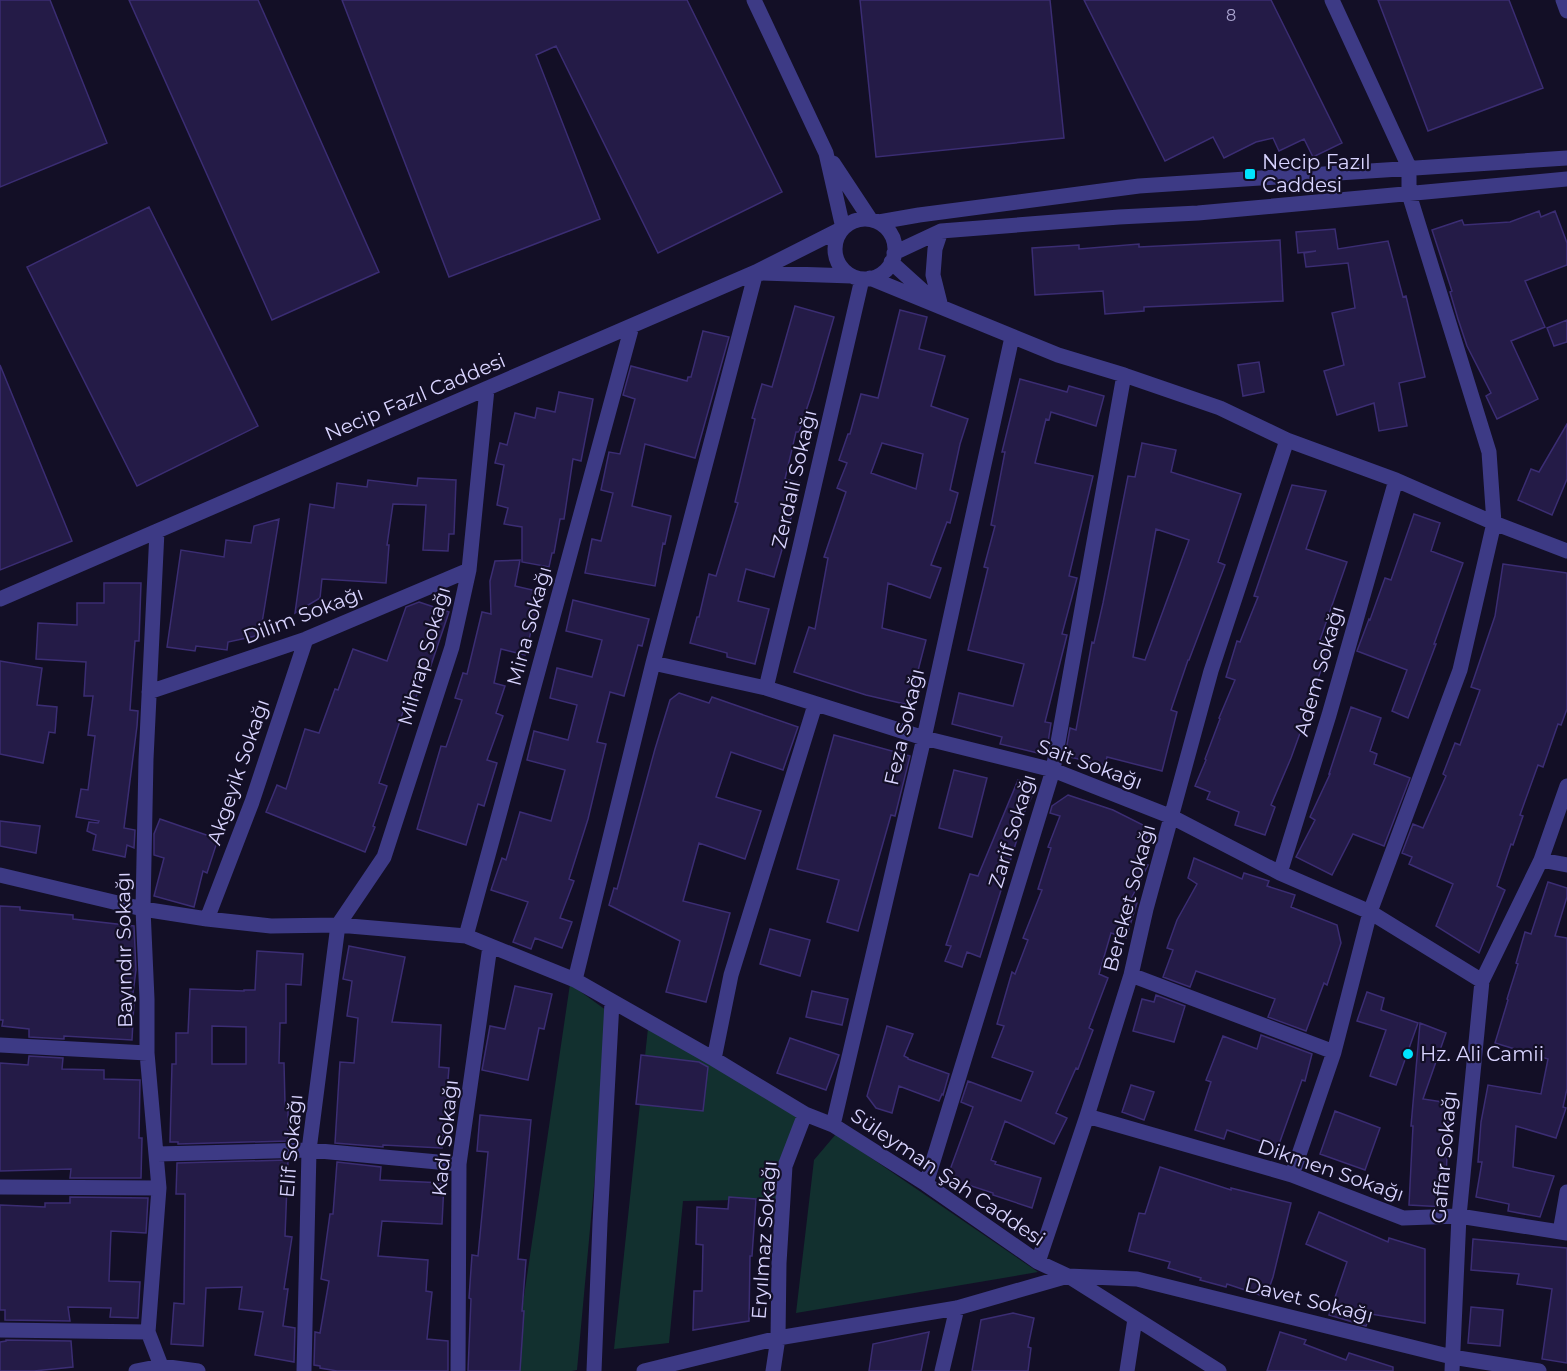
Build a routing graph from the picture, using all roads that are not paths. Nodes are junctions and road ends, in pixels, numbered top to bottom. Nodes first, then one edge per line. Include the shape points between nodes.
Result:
1 (754, 0) edge
2 (1332, 0) edge
3 (1563, 0) edge
4 (1567, 11) edge
5 (826, 153) junction
6 (1567, 158) edge
7 (1408, 167) junction
8 (1567, 179) edge
9 (1409, 194) junction
10 (874, 221) junction
11 (843, 228) junction
12 (941, 231) junction
13 (892, 258) junction
14 (756, 272) junction
15 (862, 278) junction
16 (941, 307) junction
17 (632, 326) junction
18 (1012, 337) junction
19 (1124, 375) junction
20 (487, 389) junction
21 (1287, 440) junction
22 (1396, 480) junction
23 (1494, 523) junction
24 (157, 531) junction
25 (1567, 551) edge
26 (469, 570) junction
27 (0, 599) edge
28 (306, 639) junction
29 (653, 663) junction
30 (766, 688) junction
31 (149, 692) junction
32 (816, 705) junction
33 (924, 738) junction
34 (1053, 770) junction
35 (1567, 786) edge
36 (1172, 817) junction
37 (1541, 860) junction
38 (1567, 865) edge
39 (1280, 873) junction
40 (0, 875) edge
41 (142, 909) junction
42 (1370, 912) junction
43 (207, 919) junction
44 (338, 925) junction
45 (466, 936) junction
46 (490, 946) junction
47 (1131, 975) junction
48 (574, 980) junction
49 (1482, 981) junction
50 (612, 1002) junction
51 (0, 1045) edge
52 (1334, 1052) junction
53 (147, 1053) junction
54 (714, 1059) junction
55 (805, 1114) junction
56 (1087, 1116) junction
57 (833, 1125) junction
58 (309, 1150) junction
59 (157, 1154) junction
60 (459, 1164) junction
61 (1292, 1176) junction
62 (926, 1184) junction
63 (0, 1187) edge
64 (159, 1188) junction
65 (1567, 1192) edge
66 (1459, 1216) junction
67 (1563, 1233) edge
68 (1038, 1262) junction
69 (1068, 1276) junction
70 (957, 1308) junction
71 (1135, 1319) junction
72 (0, 1330) edge
73 (148, 1332) junction
74 (778, 1338) junction
75 (1452, 1364) edge
76 (162, 1368) edge
77 (136, 1371) edge
78 (198, 1371) edge
79 (304, 1371) edge
80 (458, 1371) edge
81 (594, 1371) edge
82 (644, 1371) edge
83 (773, 1371) edge
84 (942, 1371) edge
85 (1128, 1371) edge
86 (1219, 1371) edge
87 (1539, 1371) edge

1 - 5 street
2 - 7 street
3 - 4 street
5 - 10 street
5 - 11 street
6 - 7 street
7 - 9 street
7 - 10 street via 1139,186
8 - 9 street
9 - 12 street
9 - 23 street via 1488,452
10 - 11 street via 860,219
10 - 13 street via 891,235
11 - 14 street, Necip Fazıl Caddesi
11 - 15 street via 835,245 838,263
12 - 13 street
12 - 16 street via 933,275
13 - 15 street via 879,275
13 - 16 street
14 - 15 street
14 - 17 street, Necip Fazıl Caddesi
14 - 29 street
15 - 16 street
15 - 30 street, Zerdali Sokağı
16 - 18 street
17 - 20 street, Necip Fazıl Caddesi
17 - 45 street, Mina Sokağı
18 - 19 street via 1058,356
18 - 33 street, Feza Sokağı
19 - 21 street via 1220,408
19 - 34 street, Zarif Sokağı
20 - 24 street, Necip Fazıl Caddesi
20 - 26 street, Mihrap Sokağı
21 - 22 street
21 - 36 street, Bereket Sokağı via 1211,671
22 - 23 street
22 - 39 street, Adem Sokağı
23 - 25 street
23 - 42 street via 1460,670
24 - 27 street, Necip Fazıl Caddesi
24 - 31 street, Bayındır Sokağı
26 - 28 street, Dilim Sokağı
26 - 44 street, Mihrap Sokağı via 452,647 384,857
28 - 31 street, Dilim Sokağı
28 - 43 street, Akgeyik Sokağı via 252,802
29 - 30 street, Sait Sokağı
29 - 48 street
30 - 32 street, Sait Sokağı
31 - 41 street, Bayındır Sokağı
32 - 33 street, Sait Sokağı
32 - 54 street via 731,975
33 - 34 street, Sait Sokağı
33 - 57 street, Feza Sokağı
34 - 36 street, Sait Sokağı
34 - 62 street, Zarif Sokağı
35 - 37 street, Gaffar Sokağı
36 - 39 street, Sait Sokağı
36 - 47 street, Bereket Sokağı
37 - 38 street
37 - 49 street, Gaffar Sokağı
39 - 42 street, Sait Sokağı
40 - 41 street
41 - 43 street
41 - 53 street, Bayındır Sokağı
42 - 49 street, Sait Sokağı
42 - 52 street
43 - 44 street via 271,926
44 - 45 street
44 - 58 street, Elif Sokağı
45 - 46 street
46 - 48 street
46 - 60 street, Kadı Sokağı
47 - 52 street
47 - 56 street, Bereket Sokağı
48 - 50 street
49 - 66 street, Gaffar Sokağı
50 - 54 street, Süleyman Şah Caddesi
50 - 81 street
51 - 53 street
52 - 61 street
53 - 59 street, Bayındır Sokağı
54 - 55 street, Süleyman Şah Caddesi
55 - 57 street, Süleyman Şah Caddesi
55 - 74 street, Eryılmaz Sokağı via 785,1166
56 - 61 street, Dikmen Sokağı
56 - 68 street, Bereket Sokağı
57 - 62 street, Süleyman Şah Caddesi
58 - 59 street
58 - 60 street
58 - 79 street, Elif Sokağı
59 - 64 street, Bayındır Sokağı
60 - 80 street, Kadı Sokağı
61 - 66 street, Dikmen Sokağı via 1403,1218
62 - 68 street, Süleyman Şah Caddesi
63 - 64 street
64 - 73 street, Bayındır Sokağı
65 - 67 street
66 - 67 street, Dikmen Sokağı
66 - 75 street, Gaffar Sokağı
68 - 69 street, Süleyman Şah Caddesi
69 - 70 street
69 - 71 street
69 - 75 street, Davet Sokağı via 1137,1279
70 - 74 street
70 - 84 street
71 - 85 street
71 - 86 street
72 - 73 street
73 - 76 street, Bayındır Sokağı
74 - 82 street
74 - 83 street, Eryılmaz Sokağı
75 - 87 street, Davet Sokağı
76 - 77 street
76 - 78 street

